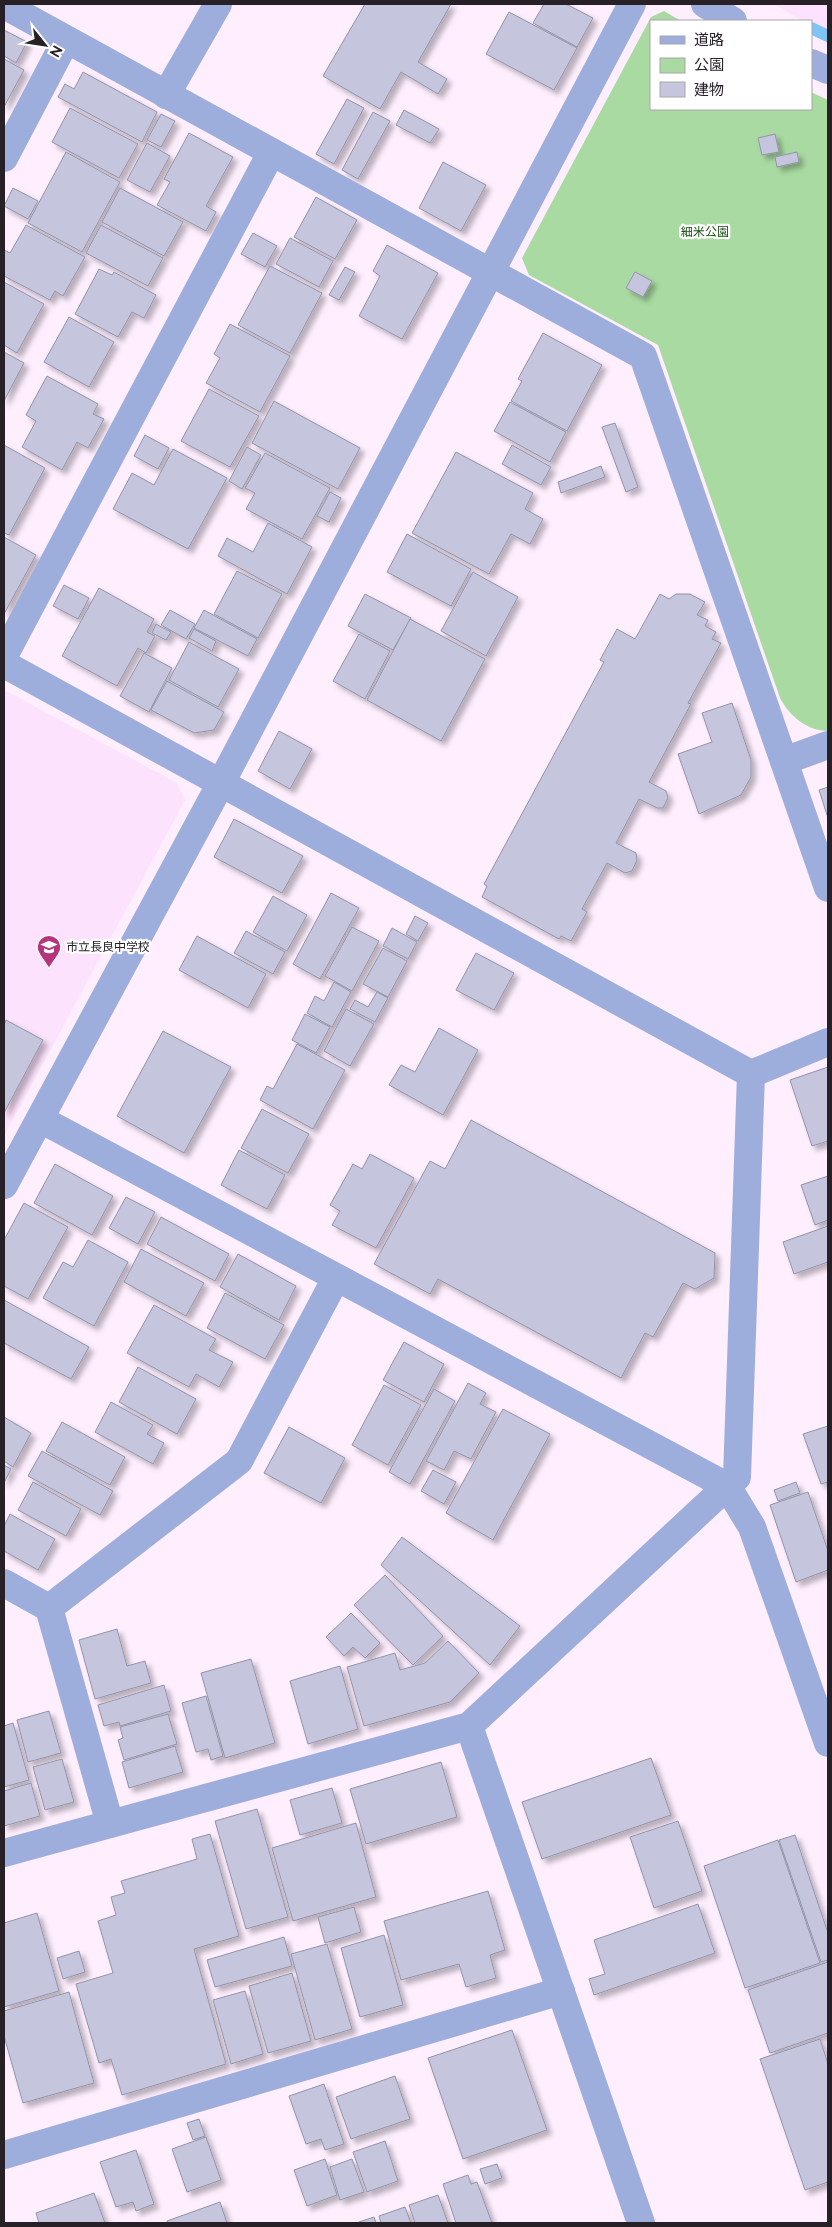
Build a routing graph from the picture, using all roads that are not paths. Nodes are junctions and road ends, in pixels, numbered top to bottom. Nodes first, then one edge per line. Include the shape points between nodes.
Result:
1 (218, 4) edge
2 (632, 4) edge
3 (705, 4) edge
4 (4, 5) edge
5 (731, 20) edge
6 (66, 40) junction
7 (812, 63) edge
8 (828, 70) edge
9 (166, 95) junction
10 (271, 153) junction
11 (4, 158) edge
12 (490, 274) junction
13 (4, 656) edge
14 (4, 664) edge
15 (828, 746) edge
16 (784, 761) junction
17 (222, 783) junction
18 (828, 888) edge
19 (828, 1042) edge
20 (751, 1074) junction
21 (40, 1119) junction
22 (4, 1186) edge
23 (336, 1278) junction
24 (727, 1486) junction
25 (4, 1583) edge
26 (49, 1608) junction
27 (469, 1726) junction
28 (828, 1743) edge
29 (110, 1824) junction
30 (4, 1853) edge
31 (561, 1990) junction
32 (4, 2155) edge
33 (641, 2223) edge

1 - 9 street
2 - 12 street
3 - 5 street
4 - 6 street
6 - 9 street
6 - 11 street
7 - 8 street
9 - 10 street
10 - 12 street
10 - 13 street
12 - 16 street via 643,356
12 - 17 street
14 - 17 street
15 - 16 street
16 - 18 street
17 - 20 street
17 - 21 street
19 - 20 street
20 - 24 street via 737,1476
21 - 22 street
21 - 23 street
23 - 24 street
23 - 26 street via 239,1461
24 - 27 street
24 - 28 street via 752,1527
25 - 26 street
26 - 29 street
27 - 29 street
27 - 31 street
29 - 30 street
31 - 32 street
31 - 33 street

